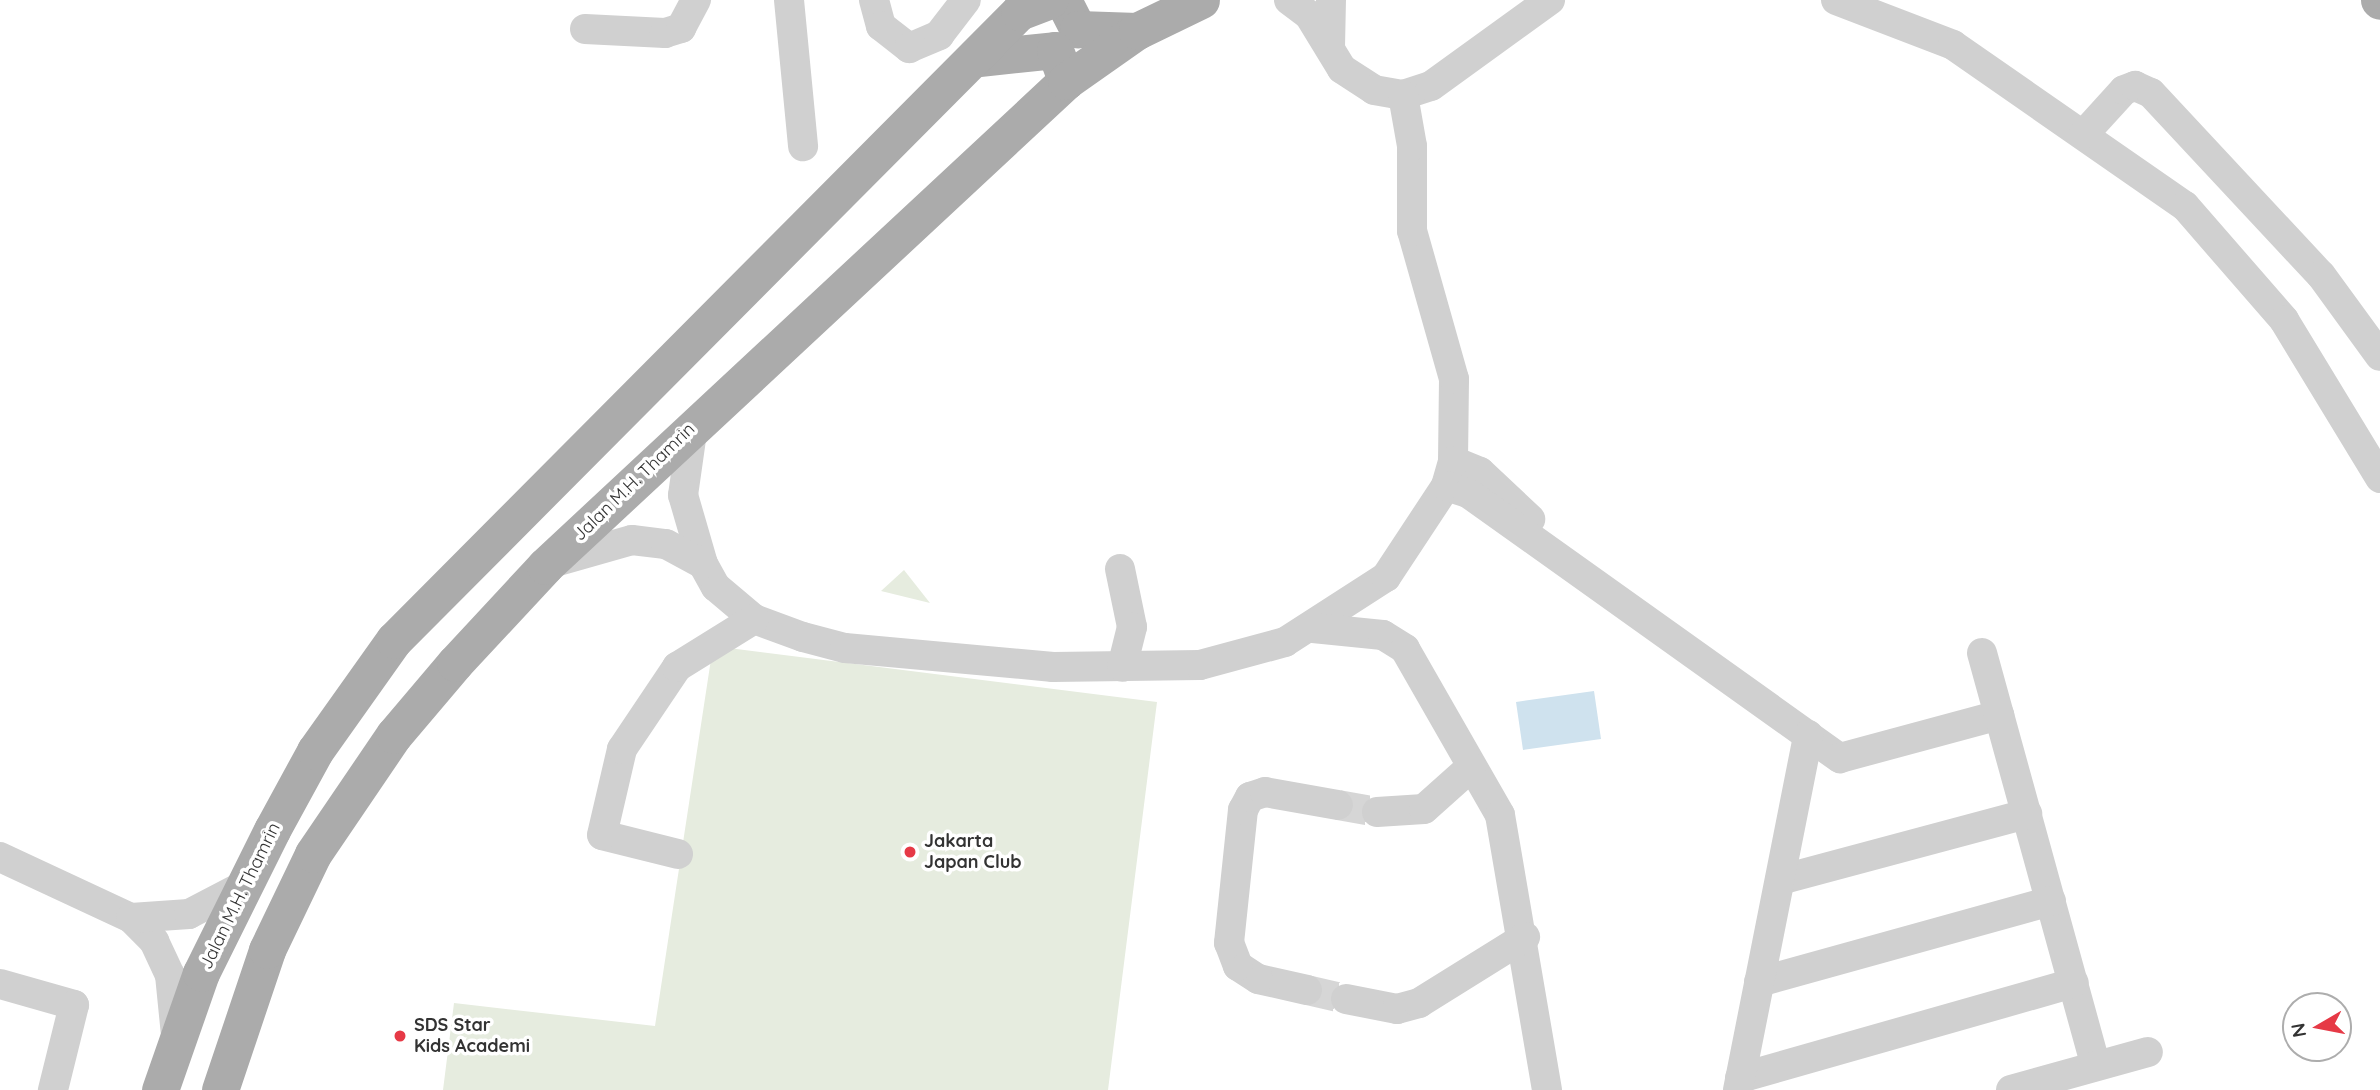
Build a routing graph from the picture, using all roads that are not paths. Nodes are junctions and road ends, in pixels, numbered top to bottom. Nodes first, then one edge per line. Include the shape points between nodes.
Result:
1 (696, 0) edge
2 (789, 0) edge
3 (874, 0) edge
4 (966, 0) edge
5 (1063, 0) edge
6 (1201, 0) edge
7 (1289, 0) edge
8 (1331, 0) edge
9 (1550, 0) edge
10 (1836, 0) edge
11 (1034, 4) edge
12 (585, 29) dead end
13 (1137, 31) junction
14 (1330, 47) junction
15 (979, 58) junction
16 (1066, 81) junction
17 (1403, 95) junction
18 (2084, 134) junction
19 (803, 146) dead end
20 (2380, 356) edge
21 (693, 425) junction
22 (1450, 474) junction
23 (2380, 478) edge
24 (703, 564) junction
25 (545, 566) junction
26 (1120, 569) dead end
27 (754, 619) junction
28 (1313, 628) junction
29 (1982, 653) dead end
30 (1122, 667) junction
31 (1999, 715) junction
32 (1808, 735) junction
33 (1471, 767) junction
34 (1338, 805) tunnel mouth
35 (1377, 812) tunnel mouth
36 (2027, 814) junction
37 (272, 830) junction
38 (313, 854) junction
39 (678, 854) dead end
40 (0, 856) edge
41 (1780, 880) junction
42 (243, 886) junction
43 (2051, 901) junction
44 (131, 918) junction
45 (1525, 937) junction
46 (1759, 982) junction
47 (0, 984) edge
48 (2074, 984) junction
49 (1307, 990) tunnel mouth
50 (1346, 999) tunnel mouth
51 (176, 1035) junction
52 (2148, 1052) dead end
53 (2096, 1066) junction
54 (1739, 1084) edge
55 (52, 1090) edge
56 (160, 1090) edge
57 (220, 1090) edge
58 (1547, 1090) edge
59 (2011, 1090) edge

1 - 12 street via 681,28 665,33
2 - 19 street
3 - 4 street via 881,26 909,48 939,35
5 - 13 main road via 1078,29
6 - 13 main road, Jalan M.H. Thamrin
7 - 14 street via 1309,15
8 - 14 street
9 - 17 street via 1431,86
10 - 18 street via 1953,45
11 - 15 main road, Jalan M.H. Thamrin
13 - 16 main road, Jalan M.H. Thamrin
14 - 17 street via 1342,69 1374,90
15 - 16 main road via 1055,50
15 - 37 main road, Jalan M.H. Thamrin via 394,640 315,751
16 - 21 main road, Jalan M.H. Thamrin
17 - 22 street via 1412,146 1412,231 1454,379
18 - 20 street via 2124,90 2135,86 2151,93 2321,275
18 - 23 street via 2185,206 2242,268 2315,366
21 - 24 street via 683,495
21 - 25 main road, Jalan M.H. Thamrin
22 - 28 street via 1386,577
22 - 32 street via 1468,492
24 - 25 street via 666,544 632,540
24 - 27 street via 716,587
25 - 38 main road, Jalan M.H. Thamrin via 394,735
26 - 30 street via 1132,627
27 - 30 street via 845,648 1053,667
27 - 39 street via 692,652 658,688 622,749 602,835
28 - 30 street via 1270,648 1200,665
28 - 33 street via 1383,635 1405,649
29 - 31 street
31 - 32 street via 1840,758
31 - 36 street
32 - 41 street
33 - 35 street via 1424,809
33 - 45 street via 1500,815
34 - 49 street via 1265,792 1250,797 1243,810 1230,943 1238,966 1258,979
36 - 41 street
36 - 43 street
37 - 38 main road
37 - 42 main road, Jalan M.H. Thamrin
38 - 57 main road, Jalan M.H. Thamrin via 267,950
40 - 44 street
41 - 46 street
42 - 44 street via 189,914
42 - 51 main road, Jalan M.H. Thamrin
43 - 46 street
43 - 48 street
44 - 51 street via 154,940 170,975
45 - 50 street via 1419,1003 1397,1009
45 - 58 street
46 - 54 street
47 - 55 street via 74,1005
48 - 53 street
48 - 54 street
51 - 56 main road, Jalan M.H. Thamrin
52 - 53 street
53 - 59 street

